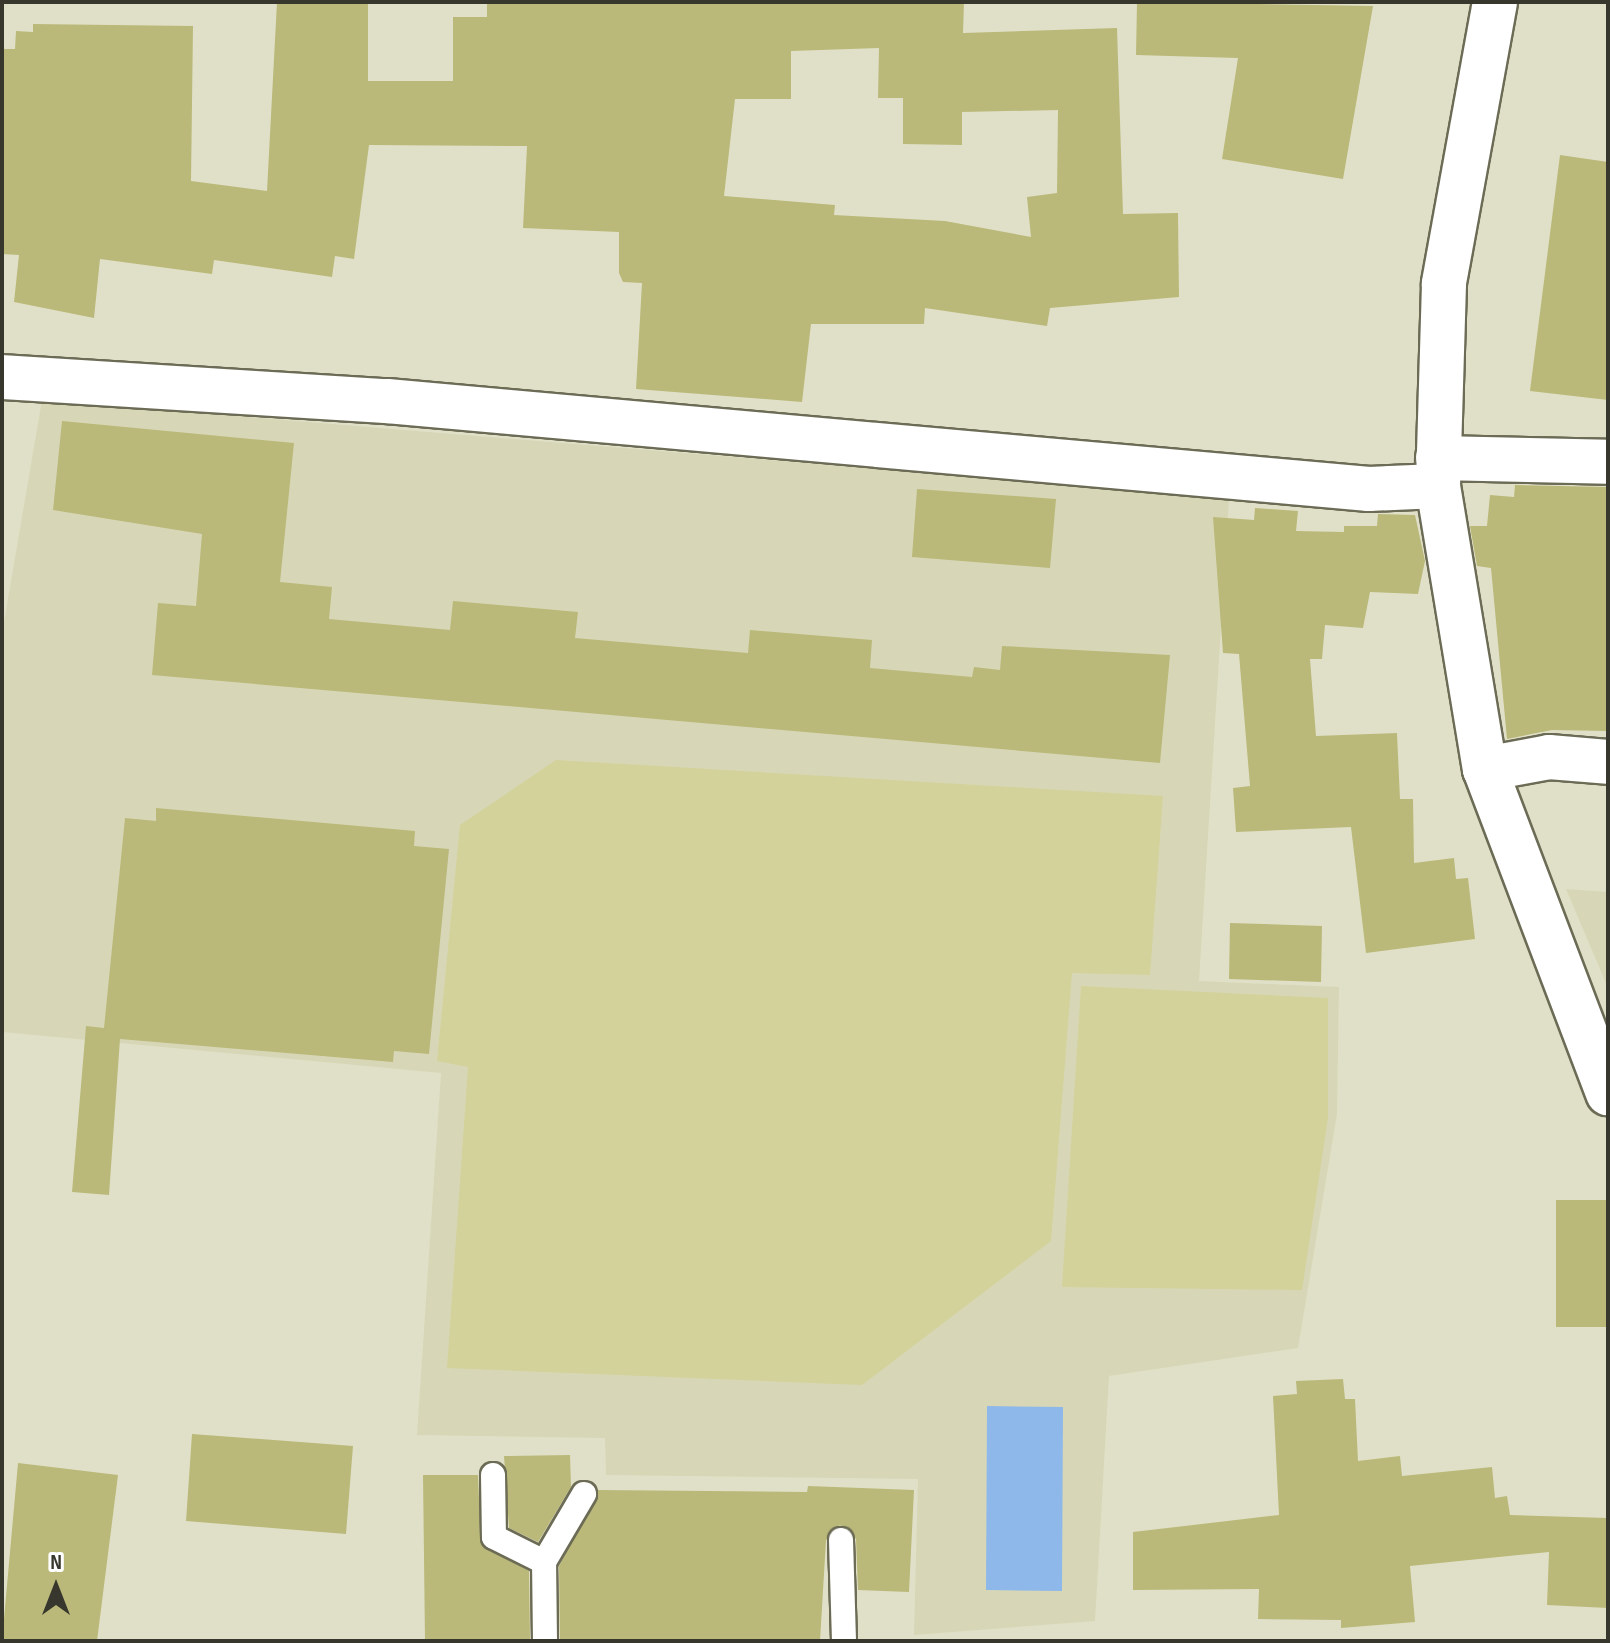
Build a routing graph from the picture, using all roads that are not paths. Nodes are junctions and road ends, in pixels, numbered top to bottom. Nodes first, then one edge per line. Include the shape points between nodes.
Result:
1 (1495, 2) edge
2 (2, 377) edge
3 (1608, 462) edge
4 (1438, 472) junction
5 (1608, 762) edge
6 (1485, 769) junction
7 (1608, 1093) edge
8 (493, 1475) dead end
9 (584, 1494) dead end
10 (841, 1540) dead end
11 (544, 1562) junction
12 (545, 1641) edge
13 (844, 1641) edge

1 - 4 street via 1444,284
2 - 4 street via 387,401 1369,489
3 - 4 street
4 - 6 street
5 - 6 street via 1549,757
6 - 7 street
8 - 11 lane via 494,1537
9 - 11 lane
10 - 13 lane
11 - 12 lane

